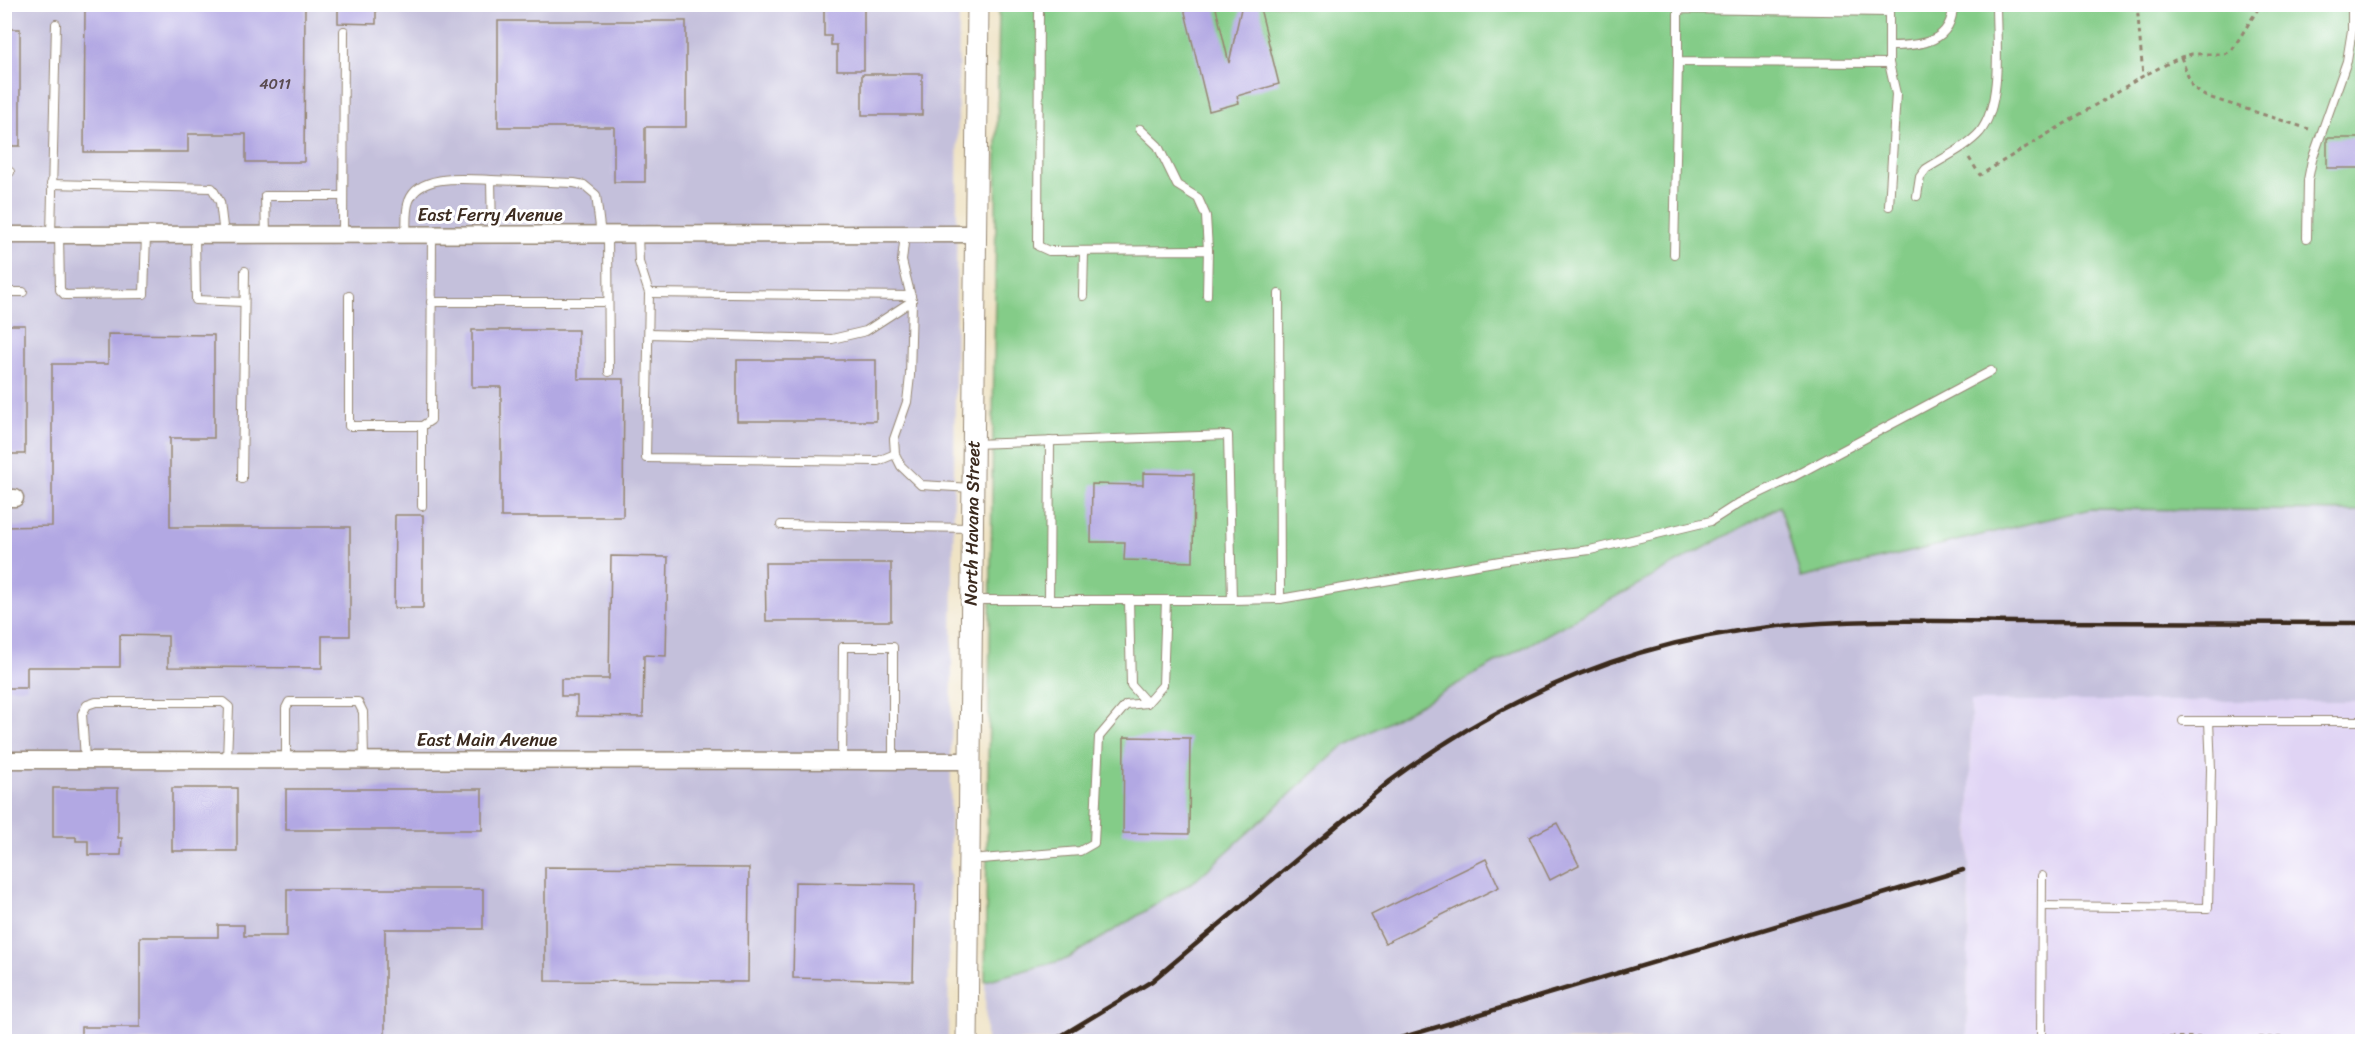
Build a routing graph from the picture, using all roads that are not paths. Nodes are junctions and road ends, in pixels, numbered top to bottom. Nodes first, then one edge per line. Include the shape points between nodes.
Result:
1 (978, 4) edge
2 (1039, 4) edge
3 (1953, 4) edge
4 (1996, 4) edge
5 (2352, 4) edge
6 (1678, 7) edge
7 (56, 24) dead end
8 (344, 31) dead end
9 (1889, 46) junction
10 (1678, 62) junction
11 (1889, 63) junction
12 (1140, 129) dead end
13 (491, 180) junction
14 (51, 184) junction
15 (343, 196) junction
16 (1917, 196) dead end
17 (1889, 206) dead end
18 (604, 234) junction
19 (638, 234) junction
20 (905, 234) junction
21 (975, 234) junction
22 (4, 235) edge
23 (55, 235) junction
24 (146, 235) junction
25 (195, 235) junction
26 (224, 235) junction
27 (266, 235) junction
28 (343, 235) junction
29 (406, 235) junction
30 (432, 235) junction
31 (492, 235) junction
32 (2307, 238) dead end
33 (1209, 250) junction
34 (1084, 251) junction
35 (1674, 254) dead end
36 (245, 271) dead end
37 (4, 292) edge
38 (23, 292) dead end
39 (649, 293) junction
40 (1279, 294) dead end
41 (1207, 295) dead end
42 (349, 296) dead end
43 (1083, 296) dead end
44 (911, 298) junction
45 (244, 302) junction
46 (431, 302) junction
47 (608, 302) junction
48 (649, 334) junction
49 (1990, 371) dead end
50 (609, 372) dead end
51 (422, 426) junction
52 (1050, 441) junction
53 (973, 444) junction
54 (895, 454) junction
55 (242, 479) dead end
56 (973, 488) junction
57 (422, 506) dead end
58 (781, 525) dead end
59 (972, 528) junction
60 (1280, 599) junction
61 (971, 600) junction
62 (1049, 600) junction
63 (1129, 600) junction
64 (1166, 600) junction
65 (1232, 600) junction
66 (1147, 703) junction
67 (2183, 721) dead end
68 (2209, 721) junction
69 (2362, 721) edge
70 (85, 759) junction
71 (227, 759) junction
72 (286, 759) junction
73 (363, 759) junction
74 (4, 760) edge
75 (842, 761) junction
76 (894, 761) junction
77 (970, 761) junction
78 (969, 860) junction
79 (2042, 876) dead end
80 (2042, 906) junction
81 (2042, 1039) edge
82 (967, 1041) edge

1 - 21 street, North Havana Street
2 - 34 lane via 1036,241 1042,250
3 - 9 lane via 1950,24 1942,34 1914,46
4 - 16 lane via 1995,81 1989,116 1979,133 1926,169 1920,177
5 - 32 lane via 2347,61 2308,180
6 - 9 lane via 1889,12
6 - 10 lane
7 - 14 lane
8 - 15 lane
9 - 11 lane
10 - 11 lane
10 - 35 lane
11 - 17 lane via 1896,94
12 - 33 lane via 1158,146 1177,185 1198,198 1206,216
13 - 18 lane via 584,185 596,195
13 - 29 lane via 439,181 420,186 408,202
13 - 31 lane
14 - 23 lane
14 - 26 lane via 206,186 217,193
15 - 27 lane via 265,196
15 - 28 lane
18 - 19 street, East Ferry Avenue
18 - 31 street, East Ferry Avenue
18 - 47 lane
19 - 20 street, East Ferry Avenue
19 - 39 lane via 639,261
20 - 21 street, East Ferry Avenue
20 - 44 lane via 902,261
21 - 53 street, North Havana Street
22 - 23 street, East Ferry Avenue
23 - 24 street, East Ferry Avenue
23 - 24 lane via 60,290 65,295 144,294
24 - 25 street, East Ferry Avenue
25 - 26 street, East Ferry Avenue
25 - 45 lane via 196,300
26 - 27 street, East Ferry Avenue
27 - 28 street, East Ferry Avenue
28 - 29 street, East Ferry Avenue
29 - 30 street, East Ferry Avenue
30 - 31 street, East Ferry Avenue
30 - 46 lane
33 - 34 lane
33 - 41 lane
34 - 43 lane
36 - 45 lane
37 - 38 lane
39 - 44 lane
39 - 48 lane
40 - 60 lane
42 - 51 lane via 349,426
44 - 48 lane via 866,331 832,339
44 - 54 lane via 910,376 907,402 894,440
45 - 55 lane
46 - 47 lane
46 - 51 lane via 431,420
47 - 50 lane
48 - 54 lane via 646,458 878,461
49 - 60 lane via 1739,502 1711,521 1590,550 1500,561
51 - 57 lane
52 - 53 lane
52 - 62 lane
52 - 65 lane via 1228,435
53 - 56 street, North Havana Street
54 - 56 lane via 901,466 921,485
56 - 59 street, North Havana Street
58 - 59 lane
59 - 61 street, North Havana Street
60 - 65 lane
61 - 62 lane
61 - 77 street, North Havana Street
62 - 63 lane
63 - 64 lane
63 - 66 lane via 1131,685
64 - 65 lane
64 - 66 lane via 1163,685
66 - 78 lane via 1126,705 1099,737 1094,843 1088,848
67 - 68 lane
68 - 69 lane
68 - 80 lane via 2208,908
70 - 71 street, East Main Avenue
70 - 71 lane via 82,714 87,705 96,702 223,702 229,707
70 - 74 street, East Main Avenue
71 - 72 street, East Main Avenue
72 - 73 street, East Main Avenue
72 - 73 lane via 289,702 358,702 363,712
73 - 75 street, East Main Avenue
75 - 76 street, East Main Avenue
75 - 76 lane via 843,647 894,647
76 - 77 street, East Main Avenue
77 - 78 street, North Havana Street
78 - 82 street, North Havana Street
79 - 80 lane
80 - 81 lane

